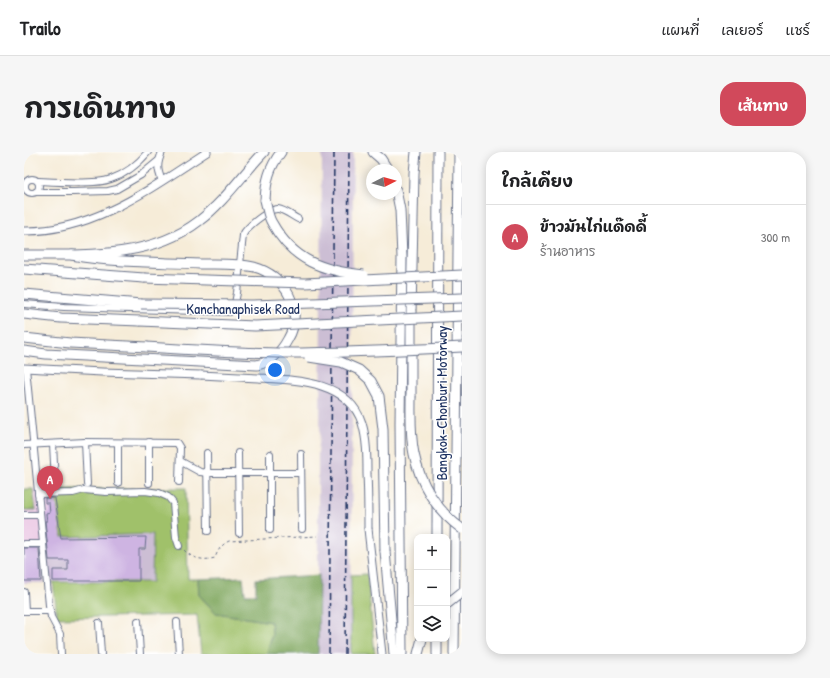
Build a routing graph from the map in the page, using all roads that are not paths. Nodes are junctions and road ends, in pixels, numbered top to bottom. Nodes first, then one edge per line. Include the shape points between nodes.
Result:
1 (148, 152) edge
2 (162, 152) edge
3 (207, 152) edge
4 (281, 152) edge
5 (373, 152) edge
6 (416, 152) edge
7 (438, 152) edge
8 (458, 152) edge
9 (262, 154) edge
10 (158, 161) junction
11 (384, 164) edge
12 (162, 181) junction
13 (38, 182) junction
14 (24, 185) edge
15 (36, 192) junction
16 (398, 200) edge
17 (298, 219) dead end
18 (24, 231) edge
19 (24, 255) edge
20 (72, 255) junction
21 (239, 266) junction
22 (24, 269) edge
23 (462, 275) edge
24 (393, 277) junction
25 (24, 294) edge
26 (462, 298) edge
27 (24, 304) edge
28 (24, 314) edge
29 (462, 316) edge
30 (24, 338) edge
31 (462, 347) edge
32 (24, 351) edge
33 (287, 353) junction
34 (25, 368) edge
35 (27, 411) edge
36 (85, 442) junction
37 (118, 442) junction
38 (149, 442) junction
39 (53, 444) junction
40 (24, 445) edge
41 (33, 445) junction
42 (207, 453) dead end
43 (238, 453) dead end
44 (270, 454) dead end
45 (301, 454) dead end
46 (180, 461) junction
47 (208, 473) junction
48 (239, 473) junction
49 (270, 473) junction
50 (301, 473) junction
51 (55, 482) dead end
52 (148, 482) dead end
53 (179, 482) dead end
54 (118, 483) dead end
55 (87, 484) dead end
56 (38, 494) junction
57 (24, 515) edge
58 (40, 515) junction
59 (302, 529) dead end
60 (270, 530) dead end
61 (462, 530) edge
62 (208, 531) dead end
63 (239, 533) dead end
64 (438, 534) edge
65 (24, 544) edge
66 (43, 544) junction
67 (179, 546) road end
68 (24, 592) edge
69 (462, 592) edge
70 (450, 602) edge
71 (50, 611) junction
72 (24, 612) edge
73 (138, 621) dead end
74 (177, 622) dead end
75 (99, 623) dead end
76 (421, 642) edge
77 (437, 642) edge
78 (61, 654) edge
79 (101, 654) edge
80 (140, 654) edge
81 (179, 654) edge
82 (382, 654) edge
83 (394, 654) edge
84 (402, 654) edge
85 (418, 654) edge
86 (437, 654) edge
87 (454, 654) edge

1 - 13 street via 140,162 111,180
2 - 10 street
3 - 12 main road
4 - 24 highway, bridge via 266,181 265,200 271,222 289,247 310,263 329,270
5 - 11 highway
6 - 61 highway, bridge via 410,313 414,454 430,496 449,520
7 - 64 highway, Bangkok-Chonburi Motorway
8 - 87 highway, Bangkok-Chonburi Motorway
9 - 20 highway via 216,206 184,232 142,249
10 - 12 street
10 - 15 street via 117,189
12 - 18 main road via 98,217 58,229
13 - 14 street via 30,179
13 - 15 street
14 - 15 street via 28,193
16 - 84 highway via 402,257
17 - 21 street via 279,209 273,209 250,225 244,230
19 - 20 highway
20 - 21 highway via 129,261
21 - 27 street via 237,293 234,308 230,312
21 - 32 highway via 254,267 267,272 282,284 291,297 294,321 290,336 274,357 265,363 257,365
22 - 24 highway, bridge via 144,278 305,283
23 - 24 highway, bridge
25 - 26 highway, Kanchanaphisek Road, bridge via 141,304 252,306
28 - 29 highway, Kanchanaphisek Road, bridge via 61,318 255,326
30 - 33 highway, bridge via 70,343
31 - 33 highway, bridge
33 - 83 highway, bridge via 341,362 359,370 371,381 379,396 383,429 385,551
34 - 35 street
34 - 82 main road, bridge via 290,380 331,389 347,399 355,407 362,423 367,446 368,529
35 - 41 street
36 - 37 street
36 - 39 street
36 - 55 street
37 - 38 street
37 - 54 street
38 - 46 street via 178,444
38 - 52 street
39 - 41 street
39 - 51 street
40 - 41 street
41 - 56 street
42 - 47 street
43 - 48 street
44 - 49 street
45 - 50 street
46 - 47 street via 200,472
46 - 53 street
47 - 48 street
47 - 62 street
48 - 49 street
48 - 63 street
49 - 50 street
49 - 60 street
50 - 59 street
56 - 58 street
56 - 67 street via 73,493 84,490 159,493 173,503 175,532
57 - 58 street
58 - 66 street
65 - 66 street
66 - 71 street
68 - 72 street
69 - 70 highway, bridge
71 - 72 street
71 - 78 street via 60,634
73 - 80 street
74 - 81 street
75 - 79 street
76 - 85 highway
77 - 86 highway

